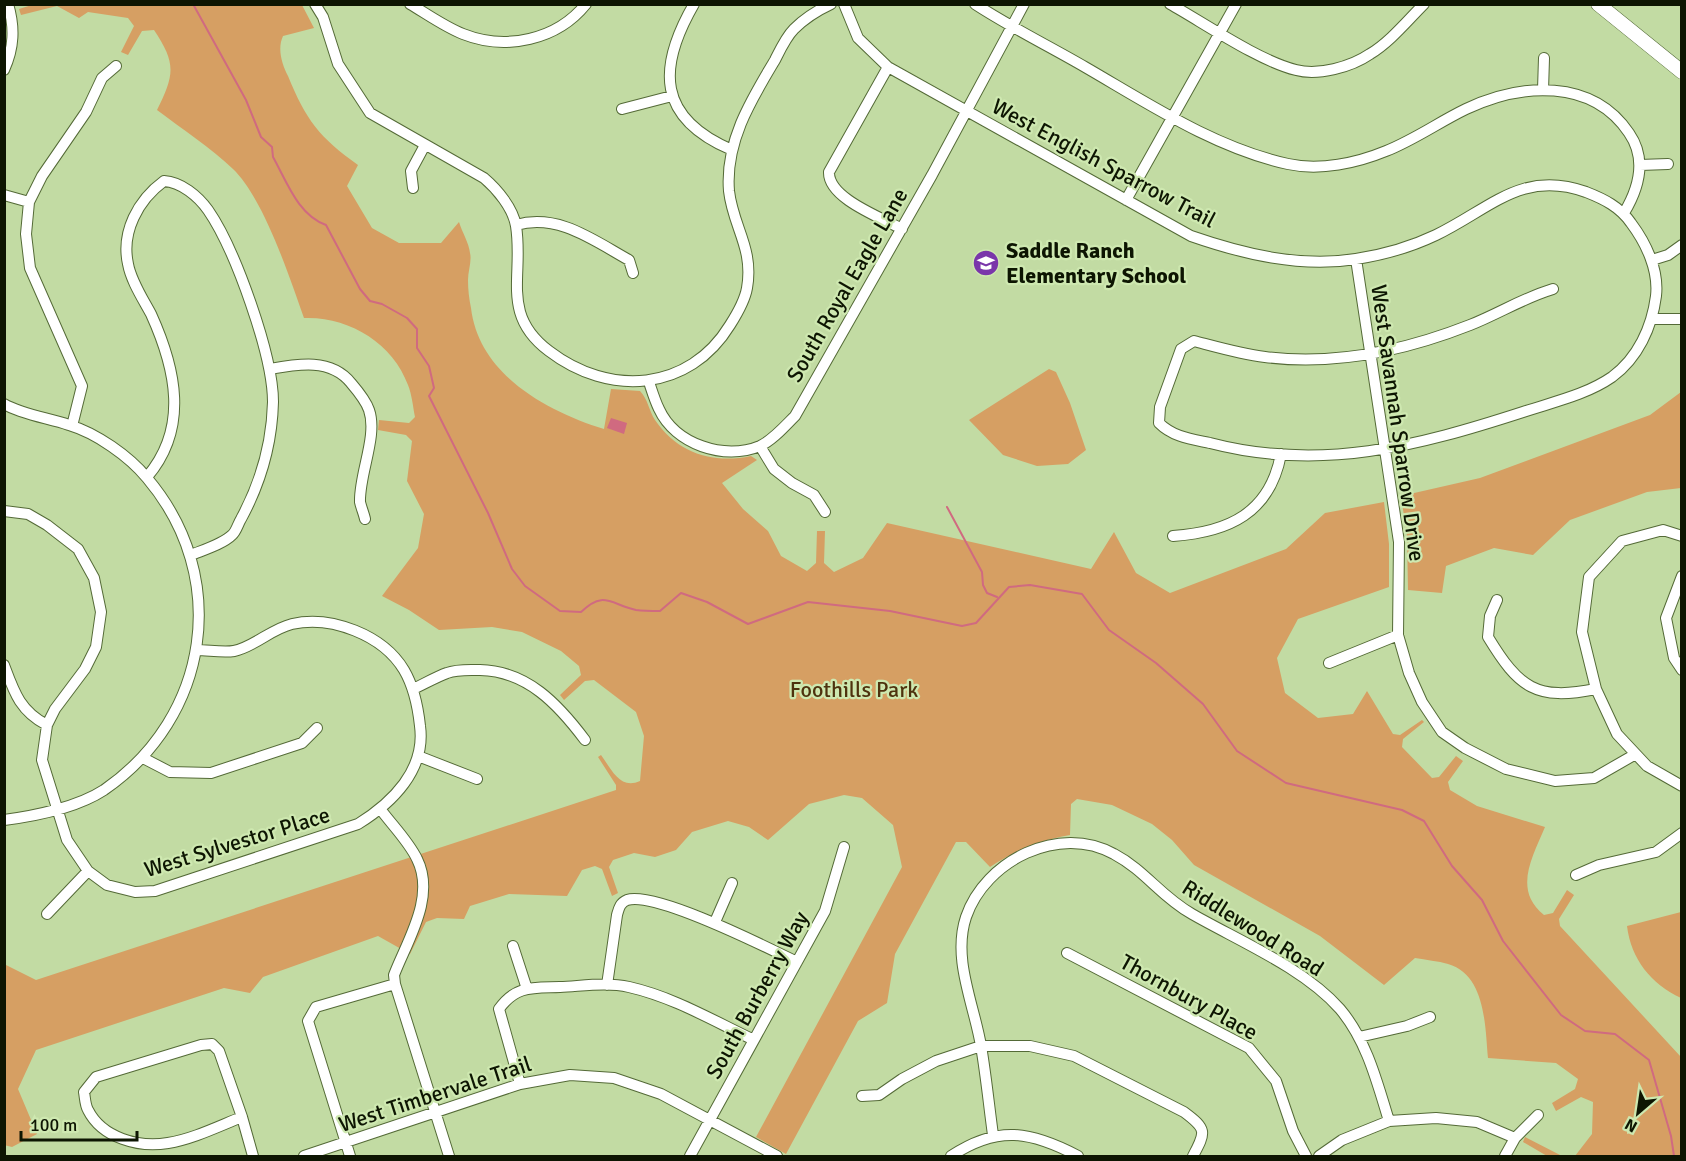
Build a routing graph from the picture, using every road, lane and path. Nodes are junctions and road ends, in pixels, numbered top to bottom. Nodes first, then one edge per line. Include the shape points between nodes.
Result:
1 (8, 4) edge
2 (315, 4) edge
3 (410, 4) edge
4 (586, 4) edge
5 (694, 4) edge
6 (831, 4) edge
7 (844, 4) edge
8 (975, 4) edge
9 (1024, 4) edge
10 (1170, 4) edge
11 (1236, 4) edge
12 (1424, 4) edge
13 (1598, 4) edge
14 (1013, 26) junction
15 (1220, 32) junction
16 (1544, 58) dead end
17 (116, 66) dead end
18 (888, 67) junction
19 (4, 70) edge
20 (1682, 72) edge
21 (1543, 90) junction
22 (672, 96) junction
23 (622, 109) dead end
24 (967, 111) junction
25 (1172, 117) junction
26 (425, 145) junction
27 (732, 150) junction
28 (1668, 164) dead end
29 (1640, 165) junction
30 (413, 188) dead end
31 (4, 195) edge
32 (1126, 200) junction
33 (29, 202) junction
34 (1624, 213) junction
35 (516, 225) junction
36 (902, 229) junction
37 (1682, 245) edge
38 (1356, 259) junction
39 (1652, 260) junction
40 (633, 273) dead end
41 (1553, 289) dead end
42 (1652, 319) junction
43 (1682, 319) edge
44 (1370, 356) junction
45 (270, 369) junction
46 (649, 382) junction
47 (4, 404) edge
48 (72, 426) junction
49 (760, 446) junction
50 (1384, 451) junction
51 (1281, 454) junction
52 (147, 477) junction
53 (4, 511) edge
54 (825, 512) dead end
55 (365, 519) dead end
56 (1173, 536) dead end
57 (1682, 536) edge
58 (191, 555) junction
59 (1682, 576) edge
60 (1497, 600) dead end
61 (1398, 635) junction
62 (197, 650) junction
63 (1329, 663) dead end
64 (4, 665) edge
65 (1682, 670) edge
66 (413, 689) junction
67 (1596, 689) junction
68 (46, 725) junction
69 (317, 728) dead end
70 (585, 740) dead end
71 (1634, 755) junction
72 (418, 756) junction
73 (143, 758) junction
74 (477, 779) dead end
75 (1682, 786) edge
76 (56, 810) junction
77 (381, 810) junction
78 (4, 820) edge
79 (1682, 833) edge
80 (844, 847) dead end
81 (88, 871) junction
82 (1575, 875) dead end
83 (732, 883) dead end
84 (47, 914) dead end
85 (715, 922) junction
86 (513, 946) dead end
87 (1067, 953) dead end
88 (797, 962) junction
89 (394, 984) junction
90 (607, 985) junction
91 (526, 988) junction
92 (1430, 1017) dead end
93 (1359, 1037) junction
94 (752, 1039) junction
95 (981, 1046) junction
96 (520, 1084) junction
97 (862, 1096) dead end
98 (435, 1114) junction
99 (1538, 1115) dead end
100 (242, 1117) junction
101 (710, 1120) junction
102 (1389, 1120) junction
103 (993, 1136) junction
104 (1515, 1137) junction
105 (345, 1144) junction
106 (253, 1156) edge
107 (304, 1156) edge
108 (350, 1156) edge
109 (449, 1156) edge
110 (690, 1156) edge
111 (777, 1156) edge
112 (951, 1156) edge
113 (1078, 1156) edge
114 (1193, 1156) edge
115 (1306, 1156) edge
116 (1318, 1156) edge
117 (1505, 1156) edge

1 - 19 street via 14,28 12,51
2 - 26 street via 338,64 370,113
3 - 4 street via 463,34 508,42 548,34
5 - 22 street via 673,47 668,69
6 - 27 street via 812,13 792,31 746,108
7 - 18 street, West English Sparrow Trail via 858,38
8 - 14 street
9 - 14 street, South Royal Eagle Lane
10 - 15 street
11 - 15 street
12 - 15 street via 1371,54 1323,71 1297,70 1273,61
13 - 20 main road
14 - 24 street, South Royal Eagle Lane
14 - 25 street
15 - 25 street
16 - 21 street
17 - 33 street via 102,78 86,112
18 - 24 street, West English Sparrow Trail
18 - 36 street via 829,172 829,181 838,194
21 - 25 street via 1469,108 1388,151 1326,166 1291,165 1249,153
21 - 29 street via 1578,92 1599,102 1619,118 1632,136
22 - 23 street
22 - 27 street via 696,129
24 - 32 street, West English Sparrow Trail
24 - 36 street, South Royal Eagle Lane
25 - 32 street
26 - 30 street via 411,171
26 - 35 street via 484,178 498,191
27 - 46 street via 729,190 750,262 747,291 722,338 706,356 684,370
28 - 29 street
29 - 34 street via 1637,191
31 - 33 street
32 - 38 street, West English Sparrow Trail via 1191,236 1233,250 1310,262
33 - 48 street via 26,234 30,268 82,386
34 - 38 street, West English Sparrow Trail via 1602,198 1569,186 1536,184 1512,192 1435,236
34 - 39 street, West English Sparrow Trail
35 - 40 street via 529,221 564,224 629,260
35 - 46 street via 515,296 527,328 549,351 590,374
36 - 49 street, South Royal Eagle Lane via 795,416
37 - 39 street
38 - 44 street, West Savannah Sparrow Drive
39 - 42 street, West English Sparrow Trail via 1657,292
41 - 44 street via 1434,339
42 - 43 street
42 - 50 street, West English Sparrow Trail via 1630,361 1594,388 1441,438
44 - 50 street, West Savannah Sparrow Drive
44 - 51 street, West English Sparrow Trail via 1264,357 1194,341 1181,349 1160,407 1159,423 1169,433 1222,447
45 - 52 street via 259,327 215,222 197,198 174,182 164,181 132,218 126,244 128,266 165,346 174,387 169,445
45 - 55 street via 303,363 325,365 345,375 356,389 369,410 360,502
45 - 58 street via 270,436 255,493 232,535
46 - 49 street via 659,410 690,441 727,452
47 - 48 street
48 - 52 street via 114,448
49 - 54 street via 774,469 814,495
50 - 51 street, West English Sparrow Trail via 1328,456
50 - 61 street, West Savannah Sparrow Drive via 1399,542
51 - 56 street via 1277,478 1255,508 1200,534
52 - 58 street via 182,530
53 - 68 street, West Sylvestor Place via 28,514 78,549 94,578 101,612 96,646 85,669
57 - 67 street via 1663,530 1622,542 1589,577 1582,632
58 - 62 street via 200,606
59 - 65 street via 1666,618 1674,658
60 - 67 street via 1490,616 1488,637 1517,678 1540,693 1568,695
61 - 63 street
61 - 71 street, West Savannah Sparrow Drive via 1409,674 1442,732 1506,769 1555,781 1594,778
62 - 66 street, West Sylvestor Place via 234,651 291,624 339,626 387,650
62 - 73 street via 189,680 173,714
64 - 68 street via 19,703
66 - 70 street via 449,672 490,670 519,676 544,694
66 - 72 street, West Sylvestor Place via 421,729
67 - 71 street via 1617,734
68 - 76 street, West Sylvestor Place via 42,760
69 - 73 street via 303,743 211,773 170,772
71 - 75 street
72 - 74 street
72 - 77 street, West Sylvestor Place via 405,786
73 - 76 street via 102,791
76 - 78 street
76 - 81 street, West Sylvestor Place via 67,840
77 - 81 street, West Sylvestor Place via 358,824 155,891 135,892 107,885
77 - 89 street via 417,858 423,880 421,912 394,975
79 - 82 street via 1656,852 1599,865
80 - 88 street, South Burberry Way via 825,911
81 - 84 street
83 - 85 street
85 - 88 street
85 - 90 street via 650,902 629,900 621,905 617,915
86 - 91 street
87 - 115 street, Thornbury Place via 1249,1048 1276,1081
88 - 94 street, South Burberry Way
89 - 98 street
89 - 105 street via 316,1007 308,1021
90 - 91 street
90 - 94 street via 628,987 677,1002
91 - 96 street via 509,996 499,1009
92 - 93 street
93 - 95 street, Riddlewood Road via 1340,1009 1303,977 1170,902 1139,868 1111,852 1048,845 996,870 978,891 966,918 961,955
93 - 102 street, Riddlewood Road
94 - 101 street, South Burberry Way
95 - 97 street via 936,1061 879,1095
95 - 103 street, Riddlewood Road
95 - 114 street via 1030,1046 1074,1056 1184,1112 1203,1130 1203,1139
96 - 98 street, West Timbervale Trail
96 - 101 street, West Timbervale Trail via 570,1076 614,1078 661,1094
98 - 105 street, West Timbervale Trail
98 - 109 street
99 - 104 street
100 - 100 street via 219,1050 212,1044 96,1077 84,1092 88,1110 103,1128 118,1138 140,1144 169,1143
100 - 106 street
101 - 110 street, South Burberry Way
101 - 111 street, West Timbervale Trail
102 - 104 street via 1436,1118 1477,1122
102 - 116 street via 1342,1140
103 - 112 street via 973,1142
103 - 113 street via 1037,1138
104 - 117 street
105 - 107 street, West Timbervale Trail
105 - 108 street

